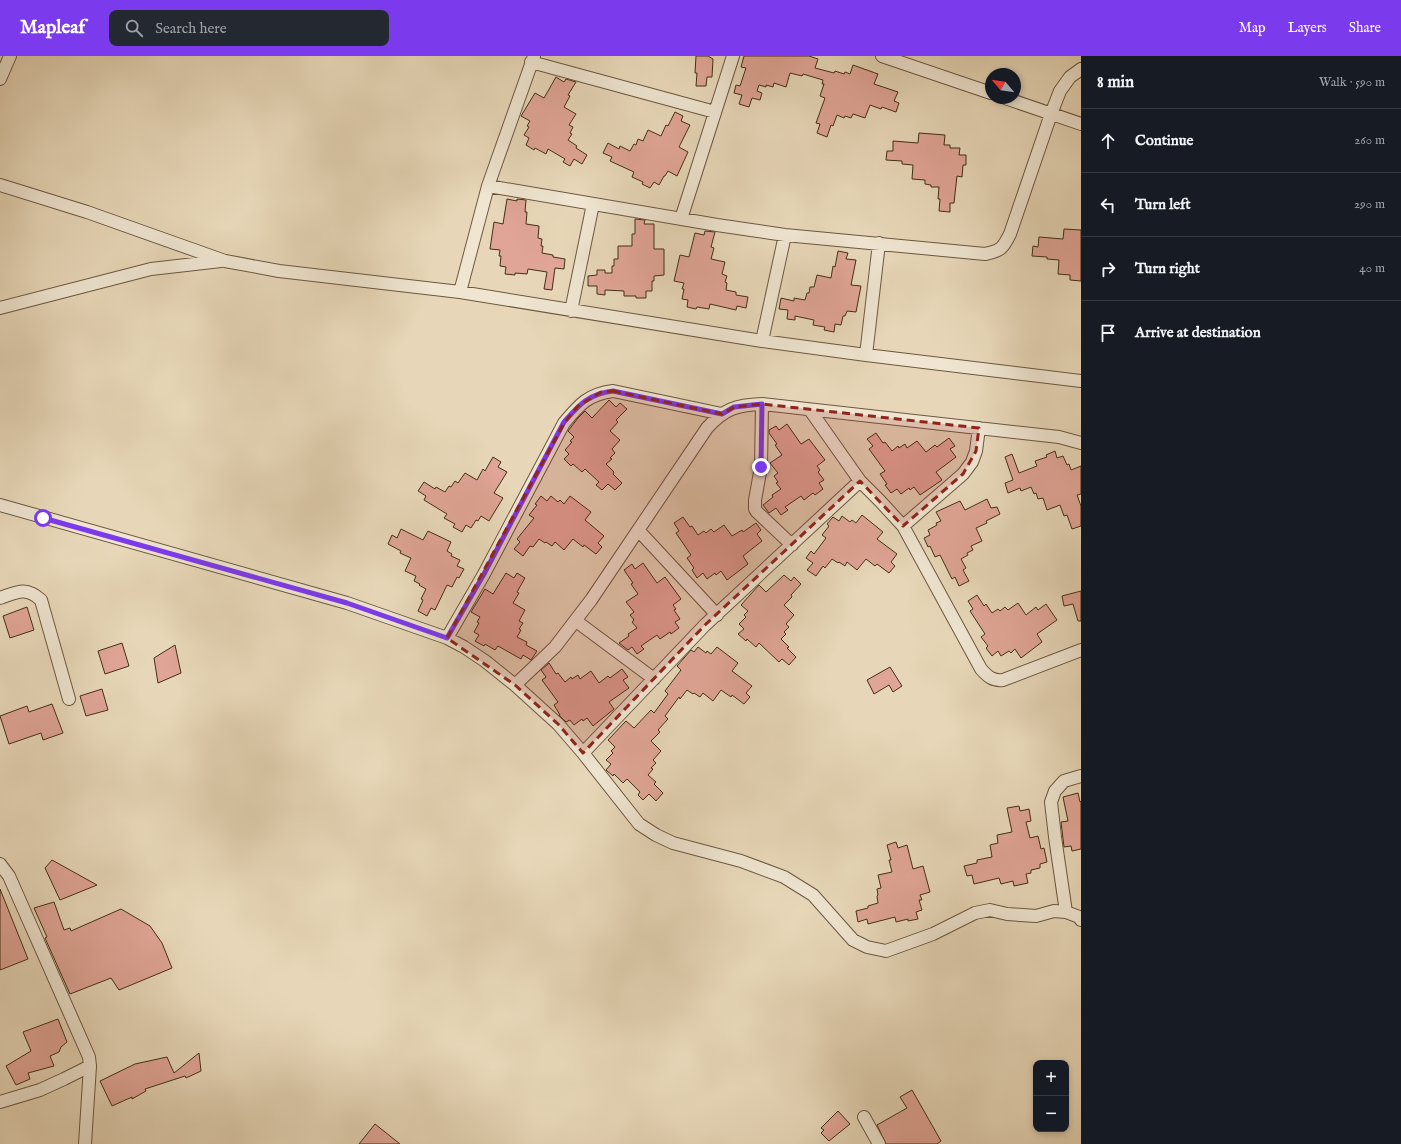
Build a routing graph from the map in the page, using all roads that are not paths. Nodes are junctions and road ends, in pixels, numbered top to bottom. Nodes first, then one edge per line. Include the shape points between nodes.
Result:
1 (10, 56) edge
2 (733, 56) edge
3 (882, 56) edge
4 (533, 59) edge
5 (1081, 69) edge
6 (0, 79) edge
7 (985, 91) edge
8 (1021, 104) edge
9 (715, 112) junction
10 (1051, 114) junction
11 (1081, 124) edge
12 (0, 185) edge
13 (488, 186) junction
14 (593, 204) junction
15 (681, 219) junction
16 (785, 235) junction
17 (879, 243) junction
18 (225, 261) junction
19 (460, 292) junction
20 (0, 308) edge
21 (571, 311) junction
22 (762, 341) junction
23 (866, 355) junction
24 (1081, 381) edge
25 (762, 404) junction
26 (810, 410) junction
27 (722, 414) junction
28 (979, 428) junction
29 (1081, 443) edge
30 (860, 481) junction
31 (0, 505) edge
32 (903, 526) junction
33 (639, 531) junction
34 (792, 545) junction
35 (0, 598) edge
36 (717, 615) junction
37 (576, 621) junction
38 (447, 638) junction
39 (1080, 651) edge
40 (654, 679) junction
41 (515, 685) junction
42 (69, 699) dead end
43 (583, 753) junction
44 (1081, 776) edge
45 (0, 864) edge
46 (4, 878) edge
47 (1066, 912) junction
48 (1081, 920) edge
49 (90, 1066) junction
50 (0, 1102) edge
51 (864, 1117) dead end
52 (85, 1144) edge
53 (879, 1144) edge

1 - 6 street
2 - 9 street
3 - 7 street
4 - 9 street
4 - 13 street
5 - 10 street via 1070,77 1060,91
8 - 10 street
9 - 15 street
10 - 11 street
10 - 17 street via 1004,247 985,254
12 - 18 street via 87,212
13 - 14 street
13 - 19 street
14 - 15 street
14 - 21 street
15 - 16 street
16 - 17 street
16 - 22 street
17 - 23 street
18 - 19 street
18 - 20 street via 151,269
19 - 21 street
21 - 22 street
22 - 23 street
23 - 24 street
25 - 26 street
25 - 27 street via 734,407
25 - 34 street via 761,467 755,500 756,509
26 - 28 street
26 - 30 street
27 - 33 street via 707,428
27 - 38 street via 613,391 591,396 578,406 564,422 484,574
28 - 29 street via 1059,437
28 - 32 street via 976,451 963,474
30 - 32 street
30 - 34 street
31 - 38 street via 347,603
32 - 39 street via 981,669 990,678 1003,680
33 - 36 street
33 - 37 street
34 - 36 street
35 - 42 street via 27,591 41,600
36 - 40 street
37 - 40 street
37 - 41 street via 556,647
38 - 41 street via 485,661
40 - 43 street
41 - 43 street via 558,724
43 - 47 street via 639,824 673,843 784,877 813,895 853,940 867,947 886,951 933,934 975,913 990,910 1036,916 1054,911
44 - 47 street via 1064,781 1055,791 1051,802
45 - 46 street
46 - 49 street via 89,1057
47 - 48 street
49 - 50 street via 40,1090
49 - 52 street
51 - 53 street

